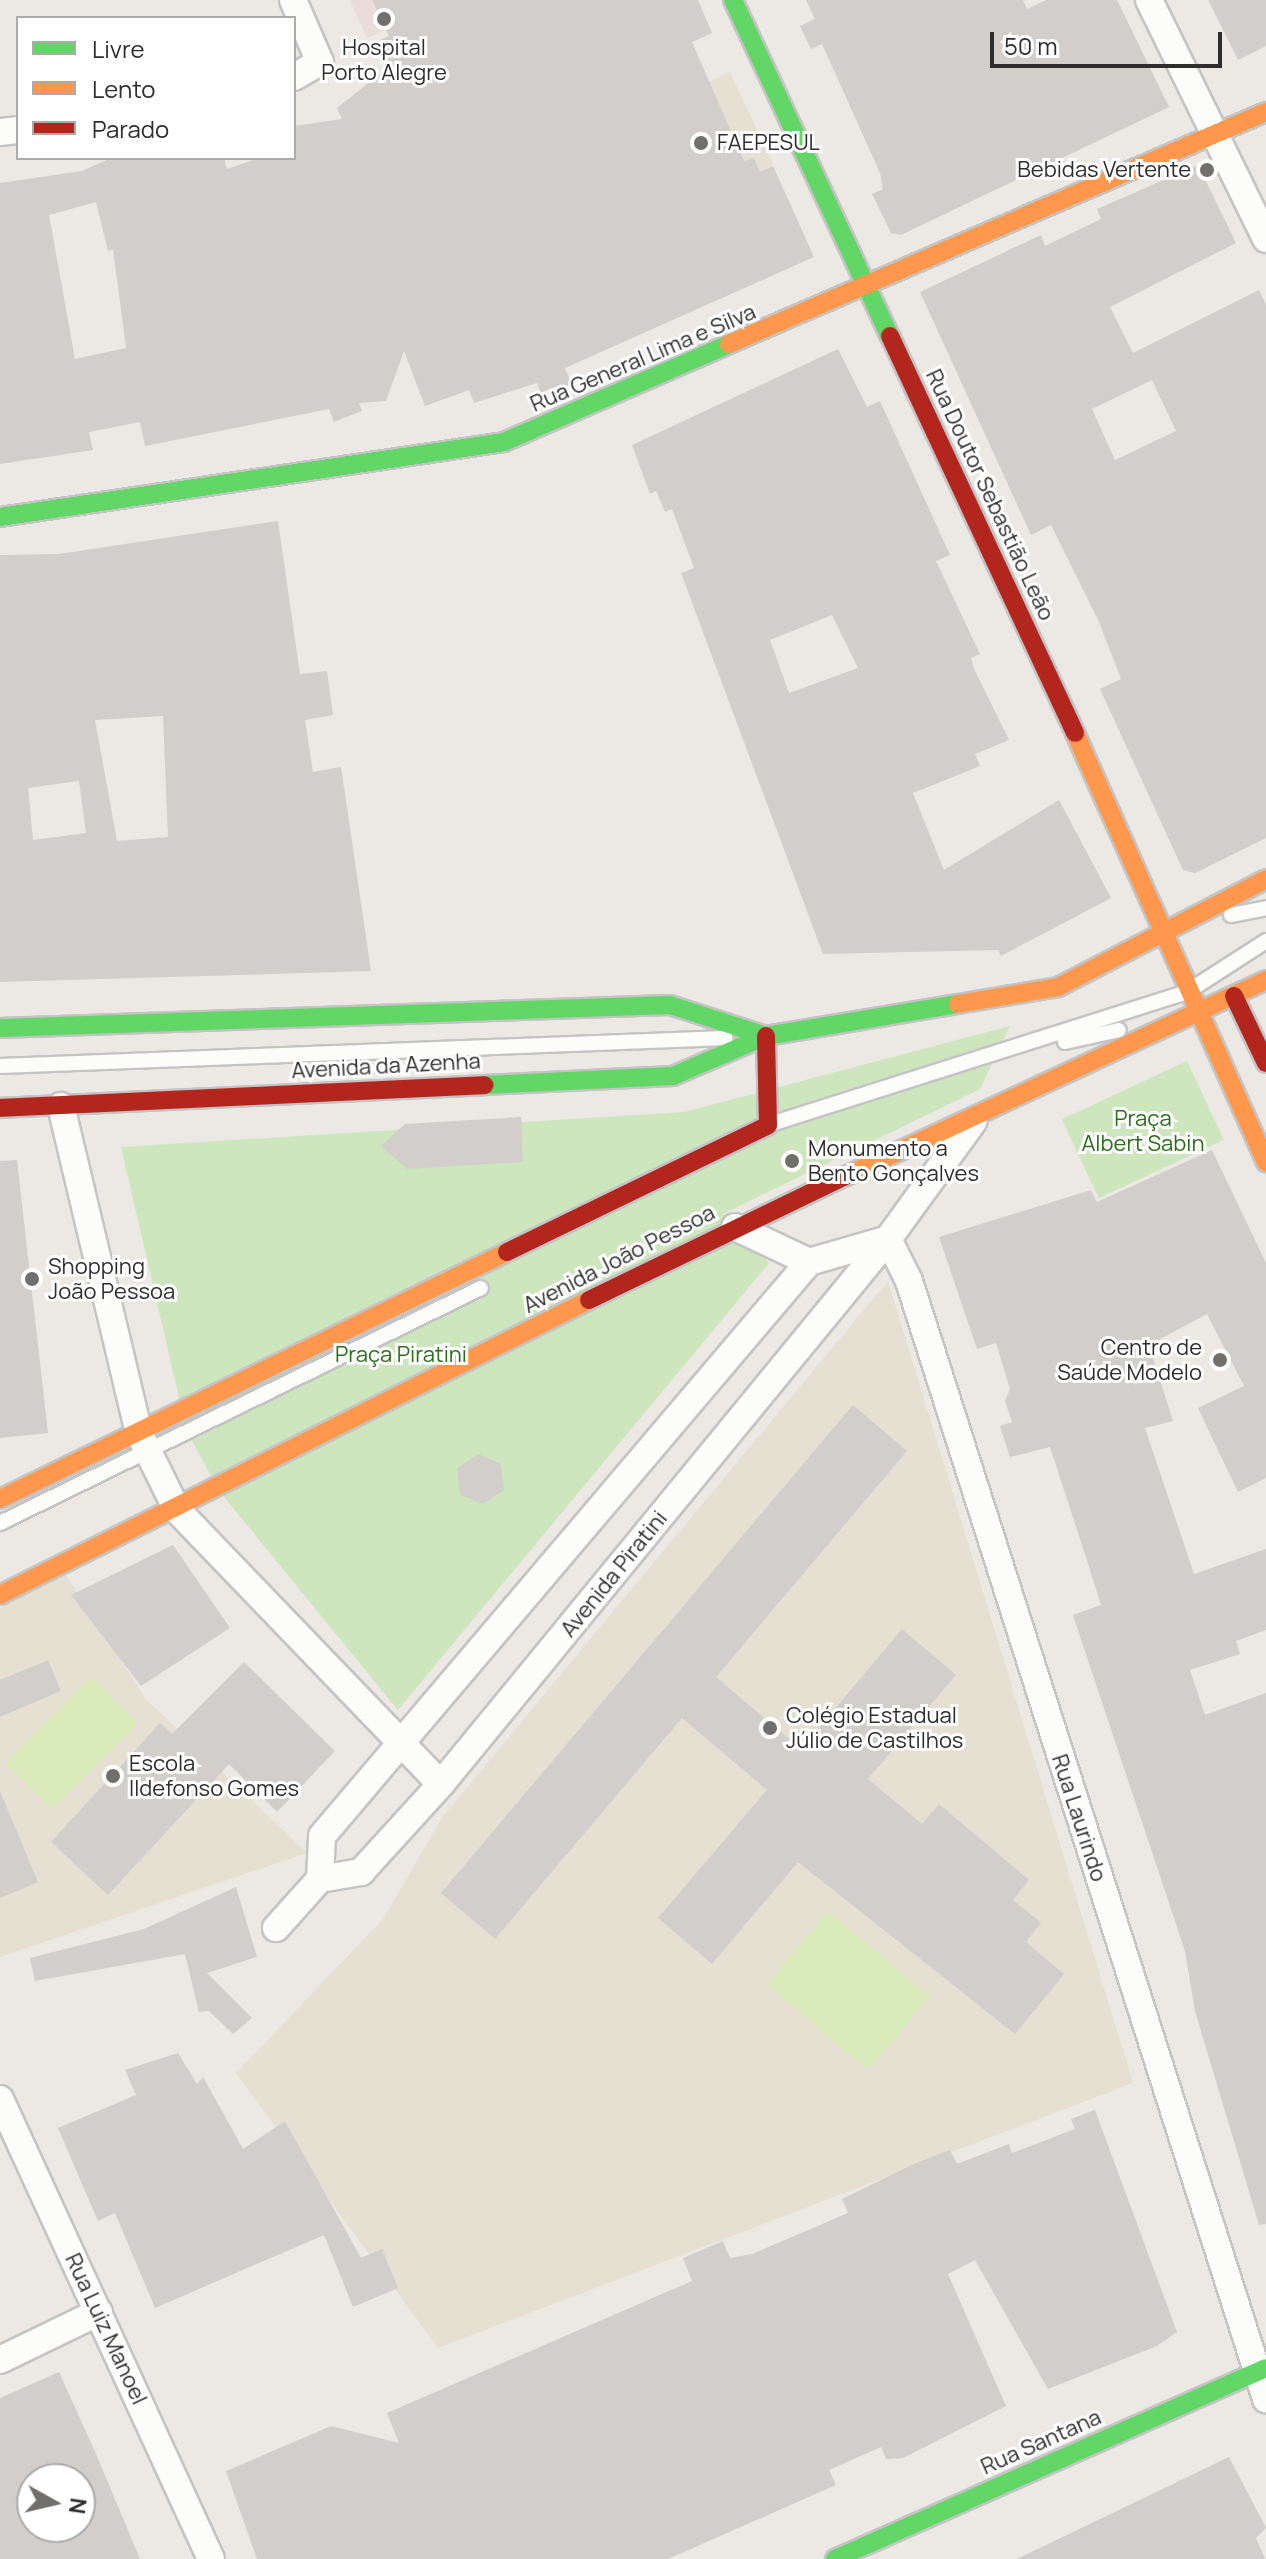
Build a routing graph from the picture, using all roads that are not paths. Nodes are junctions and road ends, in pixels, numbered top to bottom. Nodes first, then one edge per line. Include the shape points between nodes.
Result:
1 (293, 0) edge
2 (733, 0) edge
3 (1149, 0) edge
4 (296, 76) edge
5 (1266, 112) edge
6 (1215, 136) junction
7 (1266, 239) edge
8 (867, 288) junction
9 (0, 517) edge
10 (1266, 879) edge
11 (1266, 908) edge
12 (1166, 928) junction
13 (1266, 941) edge
14 (1266, 966) edge
15 (1266, 980) edge
16 (1187, 992) junction
17 (1234, 996) junction
18 (1194, 1013) junction
19 (0, 1028) edge
20 (766, 1036) junction
21 (995, 1057) junction
22 (1266, 1063) edge
23 (0, 1066) edge
24 (61, 1106) junction
25 (0, 1108) edge
26 (975, 1118) junction
27 (768, 1125) junction
28 (1266, 1162) edge
29 (634, 1210) dead end
30 (735, 1227) junction
31 (888, 1239) junction
32 (809, 1262) junction
33 (496, 1281) dead end
34 (143, 1442) junction
35 (0, 1499) edge
36 (177, 1510) junction
37 (0, 1523) edge
38 (0, 1595) edge
39 (399, 1748) junction
40 (441, 1784) junction
41 (320, 1879) junction
42 (276, 1928) dead end
43 (0, 2099) edge
44 (99, 2312) junction
45 (0, 2360) edge
46 (1260, 2370) edge
47 (1266, 2399) edge
48 (211, 2559) edge
49 (835, 2559) edge

1 - 4 street via 320,62
2 - 8 main road, Rua Doutor Sebastião Leão
3 - 6 street
5 - 6 main road, Rua General Lima e Silva
6 - 7 street
6 - 8 main road, Rua General Lima e Silva
8 - 9 main road, Rua General Lima e Silva via 504,442
8 - 12 main road, Rua Doutor Sebastião Leão
10 - 12 main road
11 - 12 lane
12 - 16 main road, Rua Doutor Sebastião Leão
12 - 20 main road, Avenida da Azenha via 1058,987
13 - 16 lane
14 - 17 lane
15 - 17 main road, Avenida João Pessoa
16 - 18 main road, Rua Doutor Sebastião Leão
16 - 21 lane
17 - 18 main road, Avenida João Pessoa
17 - 22 main road
18 - 21 lane
18 - 26 main road, Avenida João Pessoa
18 - 28 main road, Rua Doutor Sebastião Leão
19 - 20 main road, Avenida da Azenha via 670,1005
20 - 23 lane
20 - 24 main road, Avenida da Azenha via 673,1076
20 - 27 main road
21 - 27 lane
24 - 25 main road, Avenida da Azenha
24 - 34 street
26 - 30 main road, Avenida João Pessoa
26 - 31 street, Avenida Piratini
27 - 29 lane
27 - 34 main road
30 - 32 street
30 - 36 main road, Avenida João Pessoa
31 - 32 street
31 - 40 street, Avenida Piratini
31 - 46 street, Rua Laurindo via 909,1281
32 - 39 street
33 - 34 lane
34 - 35 main road
34 - 36 street
34 - 37 lane
36 - 38 main road, Avenida João Pessoa
36 - 39 street
39 - 40 street
39 - 41 street via 322,1836
40 - 41 street, Avenida Piratini via 361,1872
41 - 42 street
43 - 44 street, Rua Luiz Manoel
44 - 45 street
44 - 48 street, Rua Luiz Manoel
46 - 47 street, Rua Laurindo
46 - 49 main road, Rua Santana

